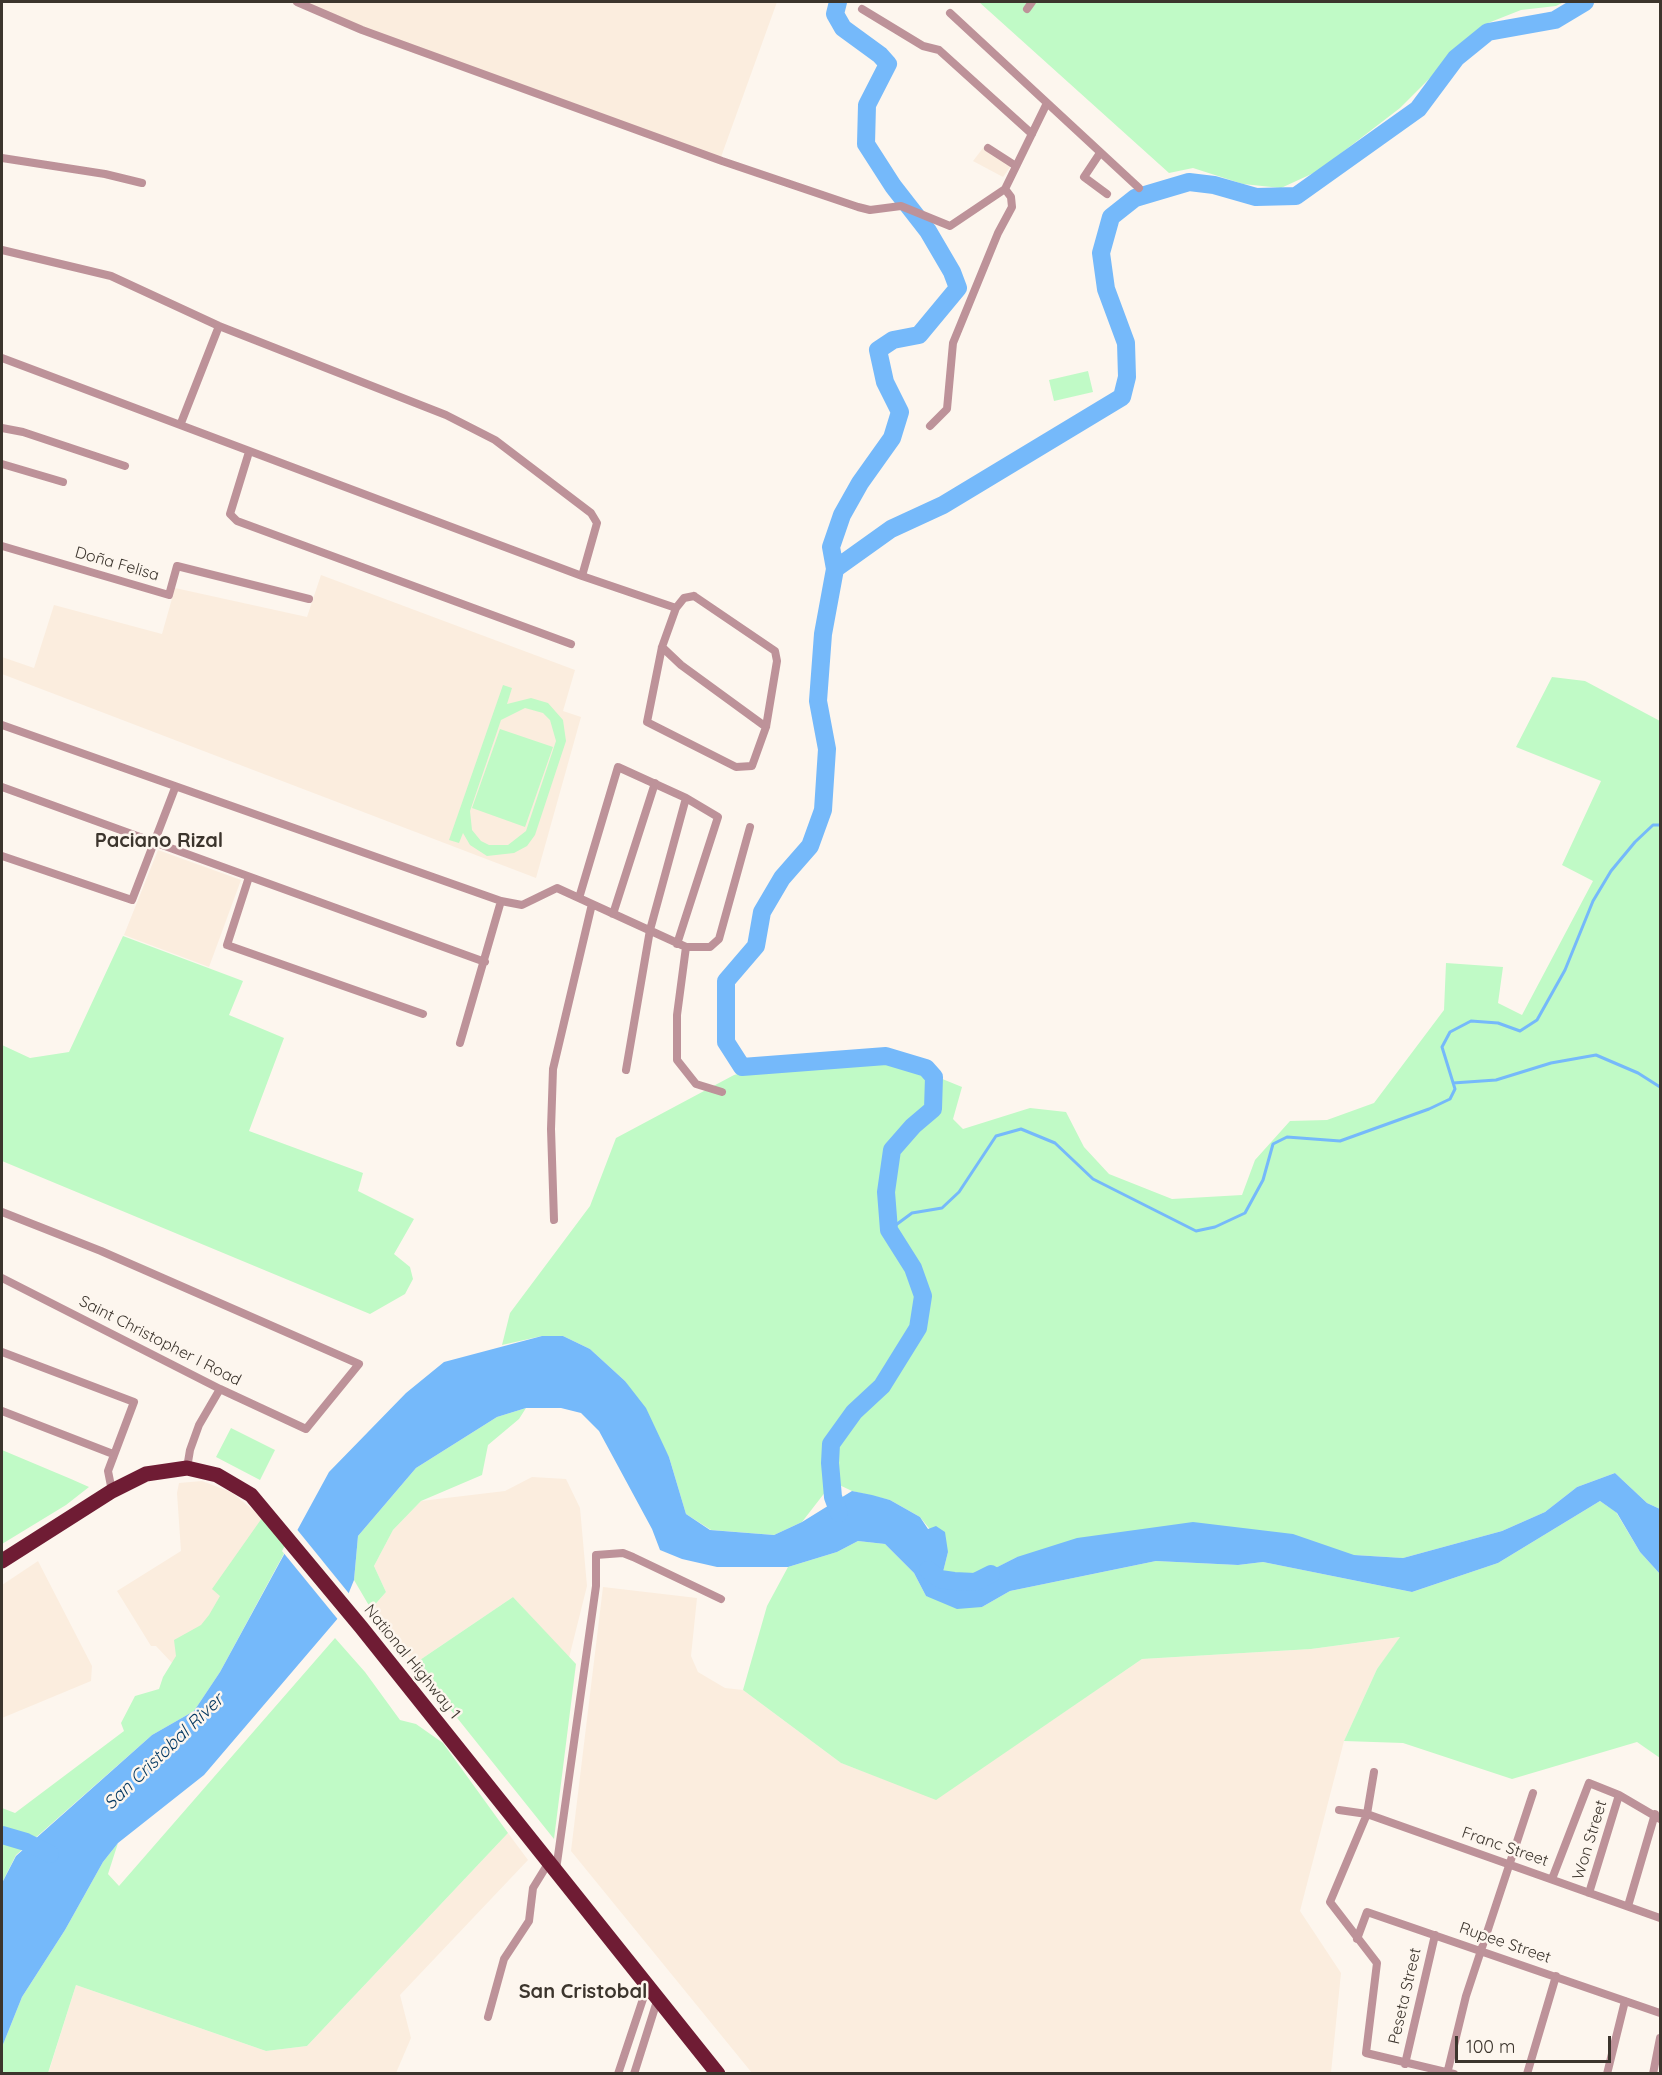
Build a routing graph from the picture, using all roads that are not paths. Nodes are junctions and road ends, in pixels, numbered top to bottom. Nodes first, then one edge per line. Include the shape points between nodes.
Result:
1 (297, 2) edge
2 (862, 9) dead end
3 (950, 13) dead end
4 (1046, 105) junction
5 (1032, 134) junction
6 (988, 148) dead end
7 (1100, 153) junction
8 (2, 158) edge
9 (1016, 166) junction
10 (142, 183) dead end
11 (1139, 188) dead end
12 (1005, 189) junction
13 (1107, 194) dead end
14 (2, 250) edge
15 (219, 326) junction
16 (2, 358) edge
17 (181, 423) junction
18 (930, 426) dead end
19 (2, 428) edge
20 (249, 452) junction
21 (2, 464) edge
22 (125, 466) dead end
23 (63, 482) dead end
24 (2, 546) edge
25 (582, 576) junction
26 (309, 599) dead end
27 (676, 608) junction
28 (571, 644) dead end
29 (662, 647) junction
30 (2, 725) edge
31 (766, 727) junction
32 (655, 783) junction
33 (2, 787) edge
34 (175, 788) junction
35 (686, 798) junction
36 (750, 827) dead end
37 (154, 842) junction
38 (2, 856) edge
39 (249, 877) junction
40 (579, 898) junction
41 (501, 901) junction
42 (592, 904) junction
43 (613, 914) junction
44 (650, 930) junction
45 (682, 945) junction
46 (485, 962) junction
47 (423, 1014) dead end
48 (460, 1043) dead end
49 (626, 1070) dead end
50 (722, 1092) dead end
51 (2, 1212) edge
52 (554, 1220) dead end
53 (2, 1278) edge
54 (2, 1352) edge
55 (220, 1389) junction
56 (2, 1411) edge
57 (113, 1454) junction
58 (187, 1468) junction
59 (112, 1491) junction
60 (2, 1561) edge
61 (721, 1599) dead end
62 (1374, 1772) dead end
63 (1533, 1793) dead end
64 (1619, 1795) junction
65 (1339, 1810) dead end
66 (1366, 1814) junction
67 (1658, 1817) edge
68 (552, 1866) junction
69 (1511, 1866) junction
70 (1552, 1879) junction
71 (1589, 1893) junction
72 (1628, 1906) junction
73 (1660, 1918) edge
74 (1435, 1935) junction
75 (1357, 1939) junction
76 (1483, 1950) junction
77 (1556, 1976) junction
78 (648, 1984) junction
79 (658, 1997) junction
80 (1625, 2001) junction
81 (1660, 2013) edge
82 (488, 2017) dead end
83 (1660, 2038) edge
84 (1405, 2064) junction
85 (618, 2073) edge
86 (634, 2073) edge
87 (718, 2073) edge
88 (1449, 2073) edge
89 (1527, 2073) edge
90 (1607, 2073) edge
91 (1653, 2073) edge

1 - 12 street via 362,30 858,207 870,210 901,206 950,226
2 - 5 street via 923,46 939,50
3 - 4 street
4 - 5 street
4 - 7 street
5 - 9 street
6 - 9 street
7 - 11 street
7 - 13 street via 1084,177
8 - 10 street
9 - 12 street
12 - 18 street via 1012,207 953,343 947,410
14 - 15 street via 111,276
15 - 17 street
15 - 25 street via 446,415 495,440 591,513 597,523
16 - 17 street
17 - 20 street
19 - 22 street
20 - 25 street
20 - 28 street via 230,514 237,521
21 - 23 street
24 - 26 street, Doña Felisa via 169,595 177,566
25 - 27 street
27 - 29 street
27 - 31 street via 684,598 694,596 775,651 777,661
29 - 31 street
29 - 31 street via 647,722 736,767 752,766
30 - 34 street
32 - 35 street
32 - 40 street via 618,767
32 - 43 street
33 - 37 street
34 - 37 street
34 - 41 street
35 - 44 street
35 - 45 street via 717,817
36 - 45 street via 719,939 710,947
37 - 38 street via 132,900
37 - 39 street
39 - 46 street
39 - 47 street via 227,945
40 - 41 street via 557,888 522,905
40 - 42 street
41 - 46 street
42 - 43 street
42 - 52 street via 553,1069
43 - 44 street
44 - 45 street
44 - 49 street
45 - 50 street via 677,1060 696,1083
46 - 48 street
51 - 55 street, Saint Christopher I Road via 359,1364 306,1430
53 - 55 street, Saint Christopher I Road
54 - 57 street via 134,1402
55 - 58 street via 199,1425
56 - 57 street
57 - 59 street via 108,1471
58 - 59 highway, National Highway 1 via 146,1474
58 - 68 highway, National Highway 1 via 231,1481 273,1518
59 - 60 highway, National Highway 1
61 - 68 street via 623,1553 596,1555 596,1586
62 - 66 street
63 - 69 street
64 - 67 street
64 - 70 street via 1589,1783
64 - 71 street, Won Street
65 - 66 street, Franc Street
66 - 69 street, Franc Street
66 - 75 street via 1330,1902
67 - 72 street
68 - 78 highway, National Highway 1
68 - 82 street via 539,1874 533,1888 529,1921 504,1959
69 - 70 street, Franc Street
69 - 76 street
70 - 71 street, Franc Street
71 - 72 street, Franc Street
72 - 73 street, Franc Street
74 - 75 street, Rupee Street via 1367,1912
74 - 76 street, Rupee Street
74 - 84 street, Peseta Street
75 - 84 street via 1377,1963 1366,2053
76 - 77 street, Rupee Street
76 - 88 street via 1466,1996
77 - 80 street, Rupee Street
77 - 89 street
78 - 79 highway, National Highway 1
78 - 85 street
79 - 86 street
79 - 87 highway, National Highway 1
80 - 81 street, Rupee Street
80 - 90 street
83 - 91 street
84 - 88 street

